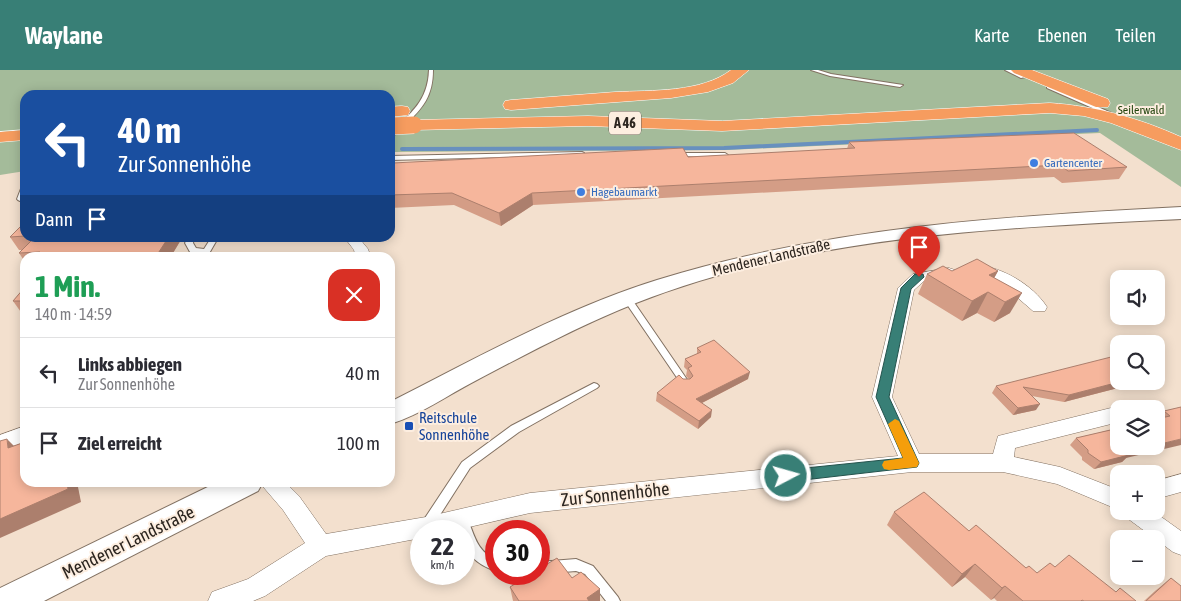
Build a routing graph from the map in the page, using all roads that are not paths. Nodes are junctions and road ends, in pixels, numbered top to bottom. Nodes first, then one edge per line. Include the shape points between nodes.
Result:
1 (430, 70) edge
2 (740, 70) edge
3 (813, 70) edge
4 (1007, 70) edge
5 (1019, 70) edge
6 (900, 85) dead end
7 (1081, 98) junction
8 (492, 106) dead end
9 (463, 108) dead end
10 (1126, 120) junction
11 (395, 121) edge
12 (395, 121) edge
13 (395, 122) edge
14 (20, 135) edge
15 (0, 137) edge
16 (1181, 138) edge
17 (1181, 144) edge
18 (20, 146) edge
19 (0, 148) edge
20 (587, 154) edge
21 (665, 154) edge
22 (734, 154) edge
23 (395, 158) edge
24 (1181, 213) edge
25 (189, 242) edge
26 (197, 252) edge
27 (628, 300) junction
28 (1039, 307) dead end
29 (685, 383) edge
30 (594, 386) dead end
31 (420, 400) junction
32 (395, 406) edge
33 (395, 412) edge
34 (1110, 416) edge
35 (20, 436) edge
36 (0, 443) edge
37 (912, 463) junction
38 (1003, 463) junction
39 (1181, 483) edge
40 (238, 487) edge
41 (275, 487) edge
42 (1165, 487) edge
43 (1110, 496) edge
44 (462, 519) junction
45 (430, 520) edge
46 (458, 520) edge
47 (1148, 520) edge
48 (410, 530) edge
49 (1181, 544) edge
50 (321, 546) junction
51 (485, 561) edge
52 (550, 567) edge
53 (9, 601) edge
54 (221, 601) edge
55 (614, 601) edge

1 - 11 lane via 431,89 427,99
2 - 8 highway, A 46 via 728,80 708,87 671,93
3 - 6 lane
4 - 7 lane
5 - 7 highway
7 - 10 lane
7 - 16 highway
9 - 12 highway via 425,110
10 - 13 highway, A 46, bridge via 1075,108 1050,108 722,126
10 - 17 highway, A 46
14 - 15 highway
18 - 19 highway
20 - 23 lane
21 - 22 lane
24 - 27 main road, Mendener Landstraße via 1023,221 832,242 718,268
25 - 26 lane
27 - 29 lane
27 - 31 main road, Mendener Landstraße via 567,324
28 - 37 street via 1001,274 983,269 919,277 906,288 882,397
30 - 45 lane via 515,429 466,465
31 - 32 street
31 - 33 main road, Mendener Landstraße
34 - 38 street via 1005,442
35 - 36 street
37 - 38 street, Zur Sonnenhöhe
37 - 44 street, Zur Sonnenhöhe via 530,503
38 - 43 street, Zur Sonnenhöhe via 1060,476
39 - 42 street
40 - 53 main road, Mendener Landstraße
41 - 50 street via 291,503
44 - 46 street, Zur Sonnenhöhe
44 - 51 lane via 475,553
47 - 49 street
48 - 50 street, Zur Sonnenhöhe
50 - 54 street, Zur Sonnenhöhe via 256,588
52 - 55 lane via 576,565 590,570

